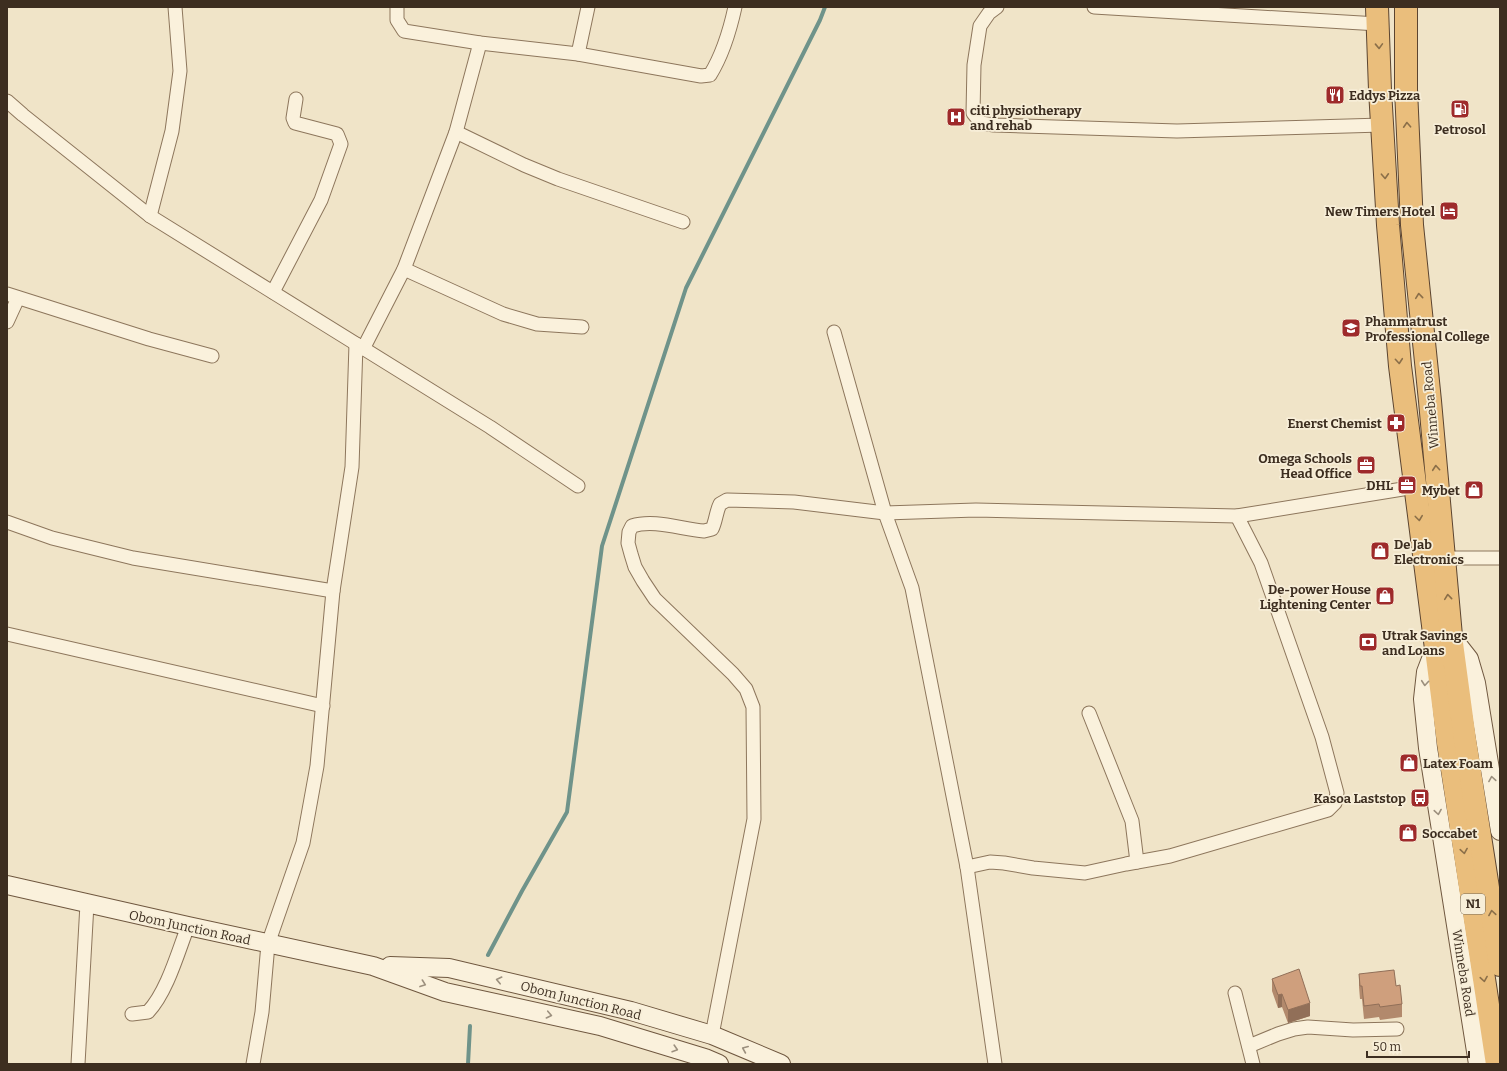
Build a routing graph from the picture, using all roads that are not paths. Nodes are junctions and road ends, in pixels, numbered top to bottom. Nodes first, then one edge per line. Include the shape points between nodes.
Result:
1 (174, 7) edge
2 (397, 7) edge
3 (588, 7) edge
4 (735, 7) edge
5 (997, 7) edge
6 (1094, 7) edge
7 (1406, 7) edge
8 (1210, 10) edge
9 (1378, 15) edge
10 (480, 43) junction
11 (578, 54) junction
12 (296, 98) dead end
13 (7, 101) edge
14 (1382, 125) junction
15 (456, 132) junction
16 (150, 216) junction
17 (683, 222) dead end
18 (404, 269) junction
19 (273, 292) junction
20 (13, 296) edge
21 (7, 322) edge
22 (582, 327) dead end
23 (834, 332) dead end
24 (360, 346) junction
25 (212, 356) dead end
26 (578, 486) dead end
27 (1416, 487) junction
28 (885, 513) junction
29 (1237, 516) junction
30 (7, 522) edge
31 (1444, 558) junction
32 (1500, 558) edge
33 (333, 591) junction
34 (7, 634) edge
35 (1444, 641) junction
36 (322, 706) junction
37 (1089, 713) dead end
38 (1456, 742) junction
39 (1500, 831) edge
40 (1137, 862) junction
41 (967, 867) junction
42 (7, 885) edge
43 (87, 904) junction
44 (188, 926) junction
45 (268, 944) junction
46 (1500, 965) edge
47 (373, 966) junction
48 (1235, 994) dead end
49 (132, 1014) dead end
50 (1397, 1029) dead end
51 (712, 1035) junction
52 (1249, 1046) junction
53 (78, 1064) edge
54 (252, 1064) edge
55 (719, 1064) edge
56 (781, 1064) edge
57 (995, 1064) edge
58 (1253, 1064) edge
59 (1478, 1064) edge
60 (1497, 1064) edge

1 - 16 street via 180,71 172,131
2 - 10 street via 397,20 404,31
3 - 11 street
4 - 11 street via 730,31 710,74 701,76
5 - 14 street via 980,26 974,65 973,113 981,123 1177,131
6 - 8 street
31 -> 7 highway, Winneba Road / N1 via 1412,225 1406,89
8 - 9 street
9 -> 14 highway, Winneba Road / N1
10 - 11 street
10 - 15 street
12 - 19 street via 294,123 338,134 341,144 320,200
13 - 16 street
14 -> 27 highway, Winneba Road / N1 via 1400,366
15 - 17 street via 558,179
15 - 18 street
16 - 19 street
18 - 22 street via 503,314 537,324
18 - 24 street
19 - 24 street
20 - 21 street
20 - 25 street
23 - 28 street
24 - 26 street via 490,427
24 - 33 street via 352,467
27 - 29 street
27 -> 35 highway, Winneba Road / N1
28 - 29 street via 976,510
28 - 41 street via 912,588
28 - 51 street via 794,502 727,500 720,504 716,511 712,530 639,524 632,526 629,532 628,543 635,567 655,599 733,674 746,689 753,707 754,819
29 - 40 street via 1261,564 1322,737 1337,793 1335,803 1328,810 1170,856
30 - 33 street via 52,538 133,558
31 - 32 street
35 -> 31 highway, Winneba Road / N1
33 - 36 street
34 - 36 street
35 - 38 highway, Winneba Road / N1
39 -> 35 main road, Winneba Road via 1476,683 1469,659
35 -> 59 main road, Winneba Road via 1426,672 1423,699 1428,748
36 - 45 street via 317,766 303,843
37 - 40 street via 1132,821
46 -> 38 highway, Winneba Road / N1
38 -> 60 highway, Winneba Road / N1
40 - 41 street via 1085,873 990,862
41 - 57 street
42 - 43 main road, Obom Junction Road
43 - 44 main road, Obom Junction Road
43 - 53 street
44 - 45 main road, Obom Junction Road
44 - 49 street via 156,1004 148,1012
45 - 47 main road, Obom Junction Road
45 - 54 street via 262,1012
51 -> 47 main road, Obom Junction Road via 631,1011 449,968
47 -> 55 main road, Obom Junction Road via 445,992 600,1026
48 - 52 street
50 - 52 street via 1308,1027 1278,1034
56 -> 51 main road, Obom Junction Road
52 - 58 street

